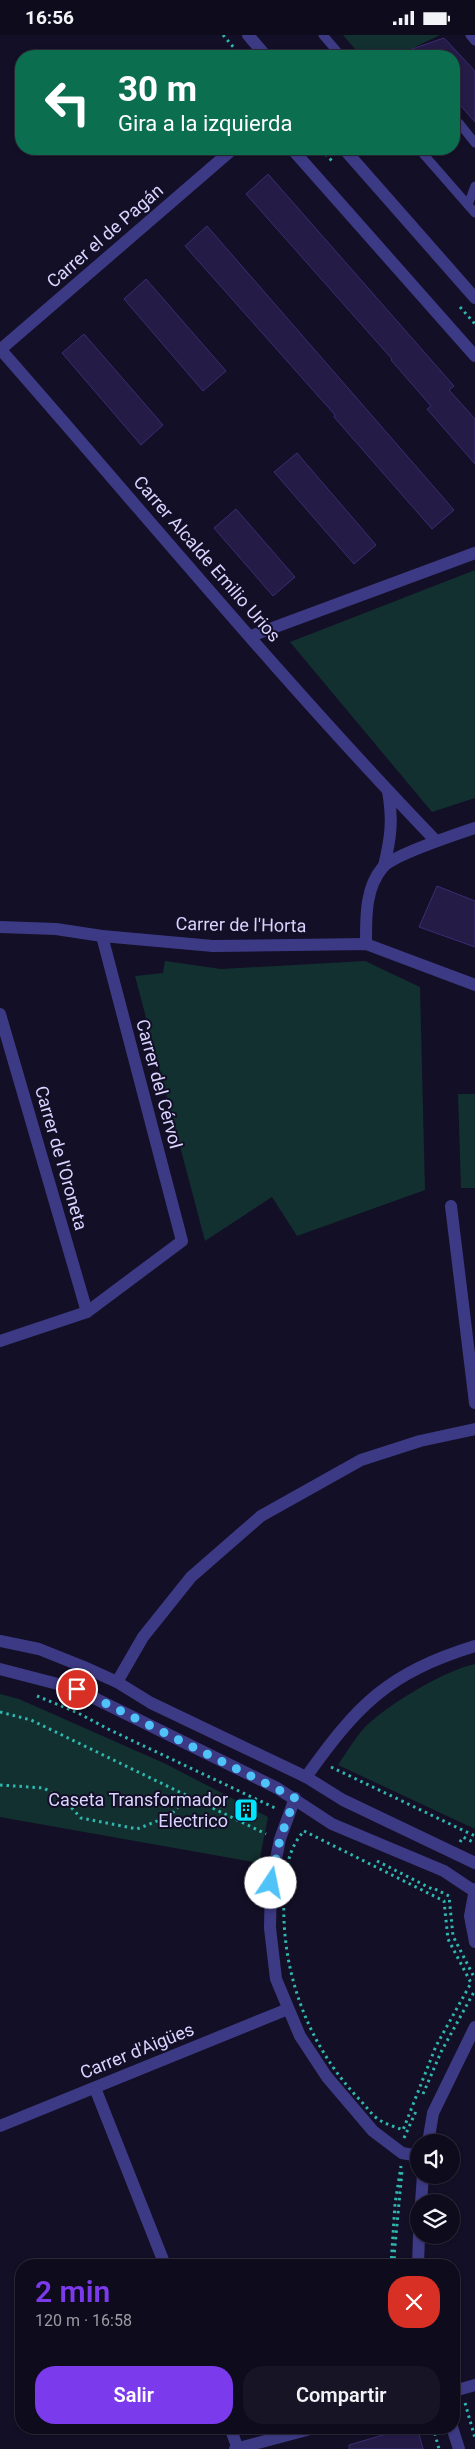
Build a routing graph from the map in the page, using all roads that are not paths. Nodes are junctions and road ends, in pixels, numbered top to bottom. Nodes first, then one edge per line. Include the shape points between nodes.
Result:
1 (248, 35) edge
2 (323, 35) edge
3 (470, 35) edge
4 (475, 41) edge
5 (261, 50) edge
6 (336, 50) edge
7 (460, 124) edge
8 (475, 143) edge
9 (226, 155) edge
10 (297, 155) edge
11 (349, 155) edge
12 (424, 155) edge
13 (475, 186) edge
14 (468, 205) junction
15 (475, 213) edge
16 (475, 298) edge
17 (0, 350) edge
18 (475, 356) edge
19 (475, 553) edge
20 (251, 636) junction
21 (388, 791) junction
22 (475, 828) edge
23 (436, 841) junction
24 (384, 866) junction
25 (0, 927) edge
26 (102, 936) junction
27 (366, 944) junction
28 (475, 985) edge
29 (0, 1014) edge
30 (451, 1206) dead end
31 (88, 1312) junction
32 (0, 1341) edge
33 (475, 1403) edge
34 (475, 1429) edge
35 (0, 1641) edge
36 (475, 1646) edge
37 (0, 1669) edge
38 (117, 1682) junction
39 (306, 1777) junction
40 (295, 1798) junction
41 (475, 1863) edge
42 (474, 1890) edge
43 (475, 1942) edge
44 (288, 2009) junction
45 (475, 2027) edge
46 (95, 2088) junction
47 (0, 2126) edge
48 (430, 2134) edge
49 (410, 2154) edge
50 (419, 2244) edge
51 (163, 2259) edge
52 (418, 2259) edge
53 (475, 2385) edge
54 (460, 2394) edge
55 (232, 2434) edge
56 (292, 2434) edge
57 (454, 2434) edge
58 (237, 2449) edge
59 (459, 2449) edge

1 - 5 street
2 - 6 lane
3 - 4 lane
7 - 8 lane
9 - 17 street, Carrer el de Pagán
10 - 18 street
11 - 16 street
12 - 14 lane
13 - 14 lane
14 - 15 lane
17 - 20 street, Carrer Alcalde Emilio Urios
19 - 20 street
20 - 21 street, Carrer Alcalde Emilio Urios
21 - 23 street, Carrer Alcalde Emilio Urios
21 - 24 street via 392,836
22 - 23 street
23 - 24 street
24 - 27 street via 370,889
25 - 26 street, Carrer de l'Horta via 56,929
26 - 27 street, Carrer de l'Horta via 213,946
26 - 31 street, Carrer del Cérvol via 182,1241
27 - 28 street, Carrer de l'Horta
29 - 31 street, Carrer de l'Oroneta
30 - 33 street
31 - 32 street
34 - 38 street via 420,1441 361,1460 261,1516 191,1577 143,1637
35 - 38 street via 39,1649
36 - 39 street via 441,1657 399,1677 366,1702 335,1735
37 - 40 street via 77,1689
38 - 39 street via 151,1703
39 - 41 street via 343,1800
40 - 42 street via 332,1824 444,1871
40 - 44 street via 280,1839 271,1883 270,1928 276,1979
42 - 43 street via 470,1916
44 - 46 street, Carrer d'Aigües
44 - 49 street via 300,2036 327,2077 373,2131 402,2153
45 - 48 street via 433,2113
46 - 47 street, Carrer d'Aigües
46 - 51 street
50 - 52 street
53 - 54 street
55 - 58 street
56 - 58 street
57 - 59 street

